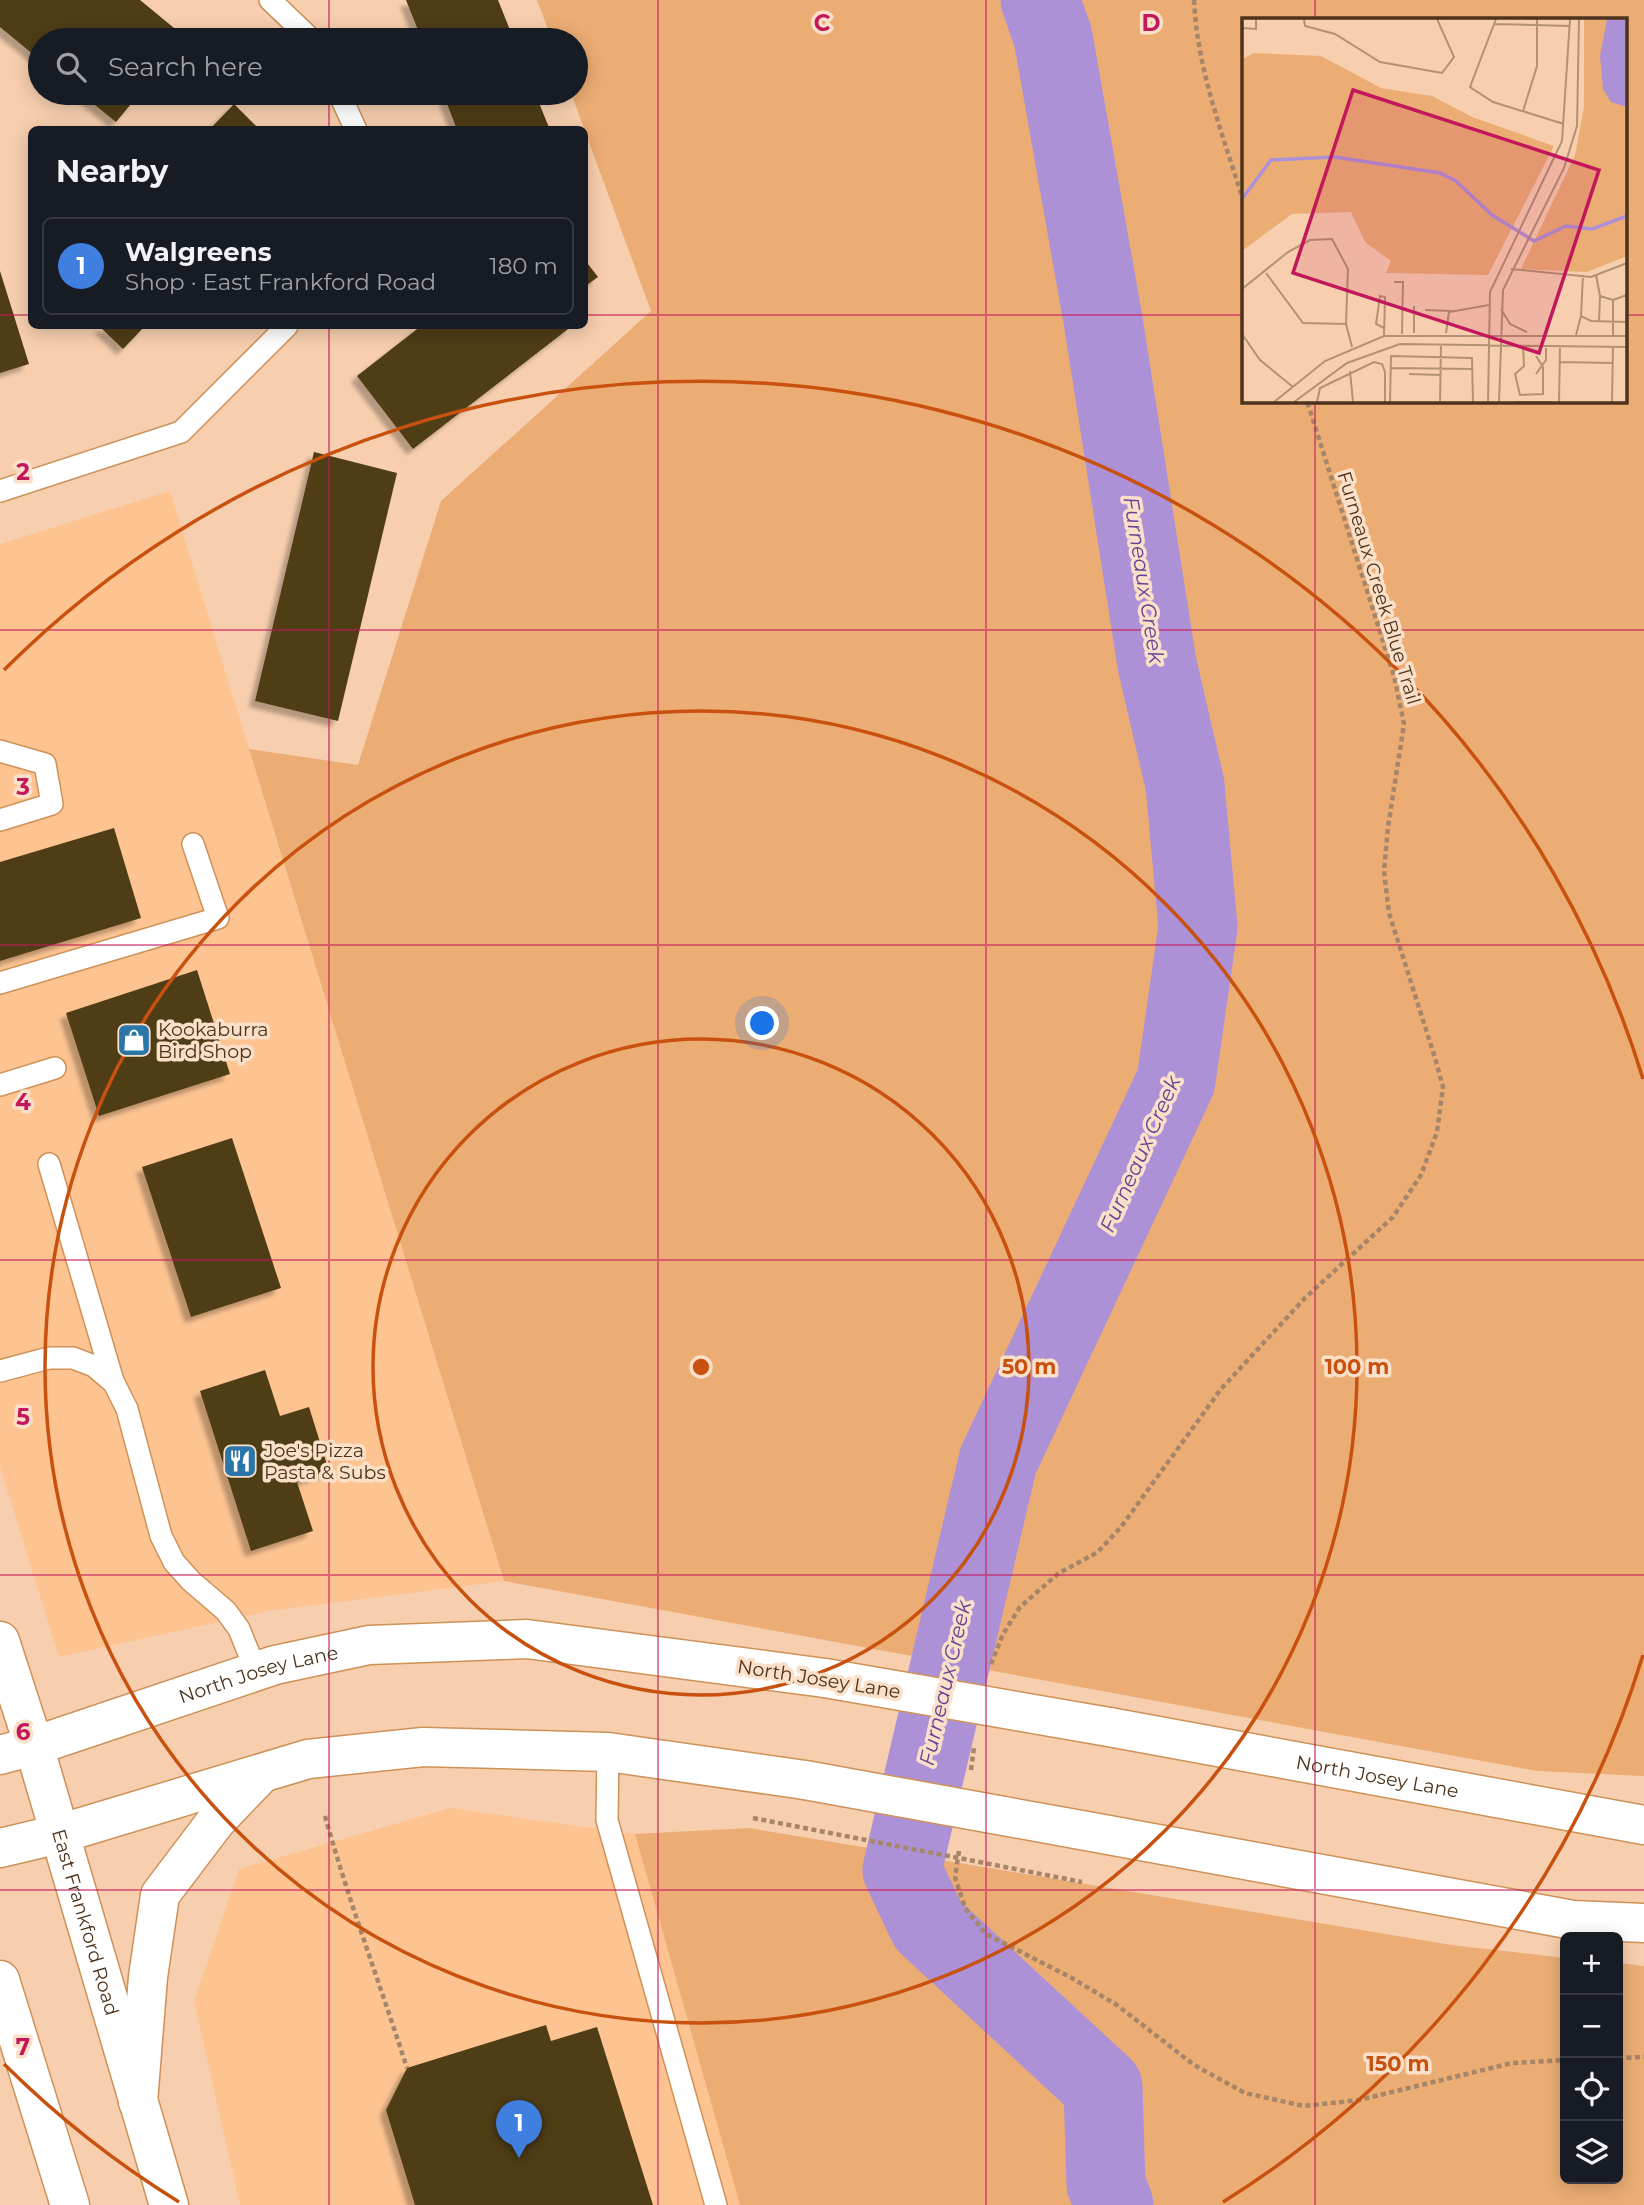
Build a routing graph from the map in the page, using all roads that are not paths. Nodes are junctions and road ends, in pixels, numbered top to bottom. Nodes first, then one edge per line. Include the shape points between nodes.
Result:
1 (270, 0) edge
2 (299, 28) edge
3 (345, 105) edge
4 (354, 126) edge
5 (284, 329) edge
6 (0, 491) edge
7 (0, 751) edge
8 (0, 820) edge
9 (193, 845) dead end
10 (0, 982) edge
11 (55, 1068) dead end
12 (0, 1085) edge
13 (49, 1164) dead end
14 (0, 1371) edge
15 (114, 1383) junction
16 (0, 1641) edge
17 (256, 1671) junction
18 (17, 1750) edge
19 (608, 1752) junction
20 (262, 1773) junction
21 (1644, 1825) edge
22 (59, 1835) junction
23 (0, 1848) edge
24 (1644, 1923) edge
25 (0, 1980) edge
26 (12, 2056) edge
27 (138, 2102) junction
28 (71, 2205) edge
29 (169, 2205) edge
30 (716, 2205) edge

1 - 2 lane
3 - 4 lane
5 - 6 lane via 181,432
7 - 8 lane via 45,764 52,804
9 - 10 lane via 218,918
11 - 12 lane
13 - 15 lane
14 - 15 lane via 49,1358 73,1358 94,1366
15 - 17 lane via 127,1409 161,1536 174,1562 239,1629
16 - 18 main road, East Frankford Road
17 - 18 main road, North Josey Lane
17 - 21 main road, North Josey Lane, bridge via 369,1645 527,1639 825,1678
18 - 22 main road, East Frankford Road
19 - 20 main road via 423,1746 308,1759
19 - 24 main road, bridge via 805,1780 1573,1920
19 - 30 lane via 607,1820
20 - 22 main road
20 - 27 main road via 216,1821 160,1895
22 - 23 main road
22 - 27 main road, East Frankford Road
25 - 26 main road
26 - 28 main road
27 - 29 main road, East Frankford Road

